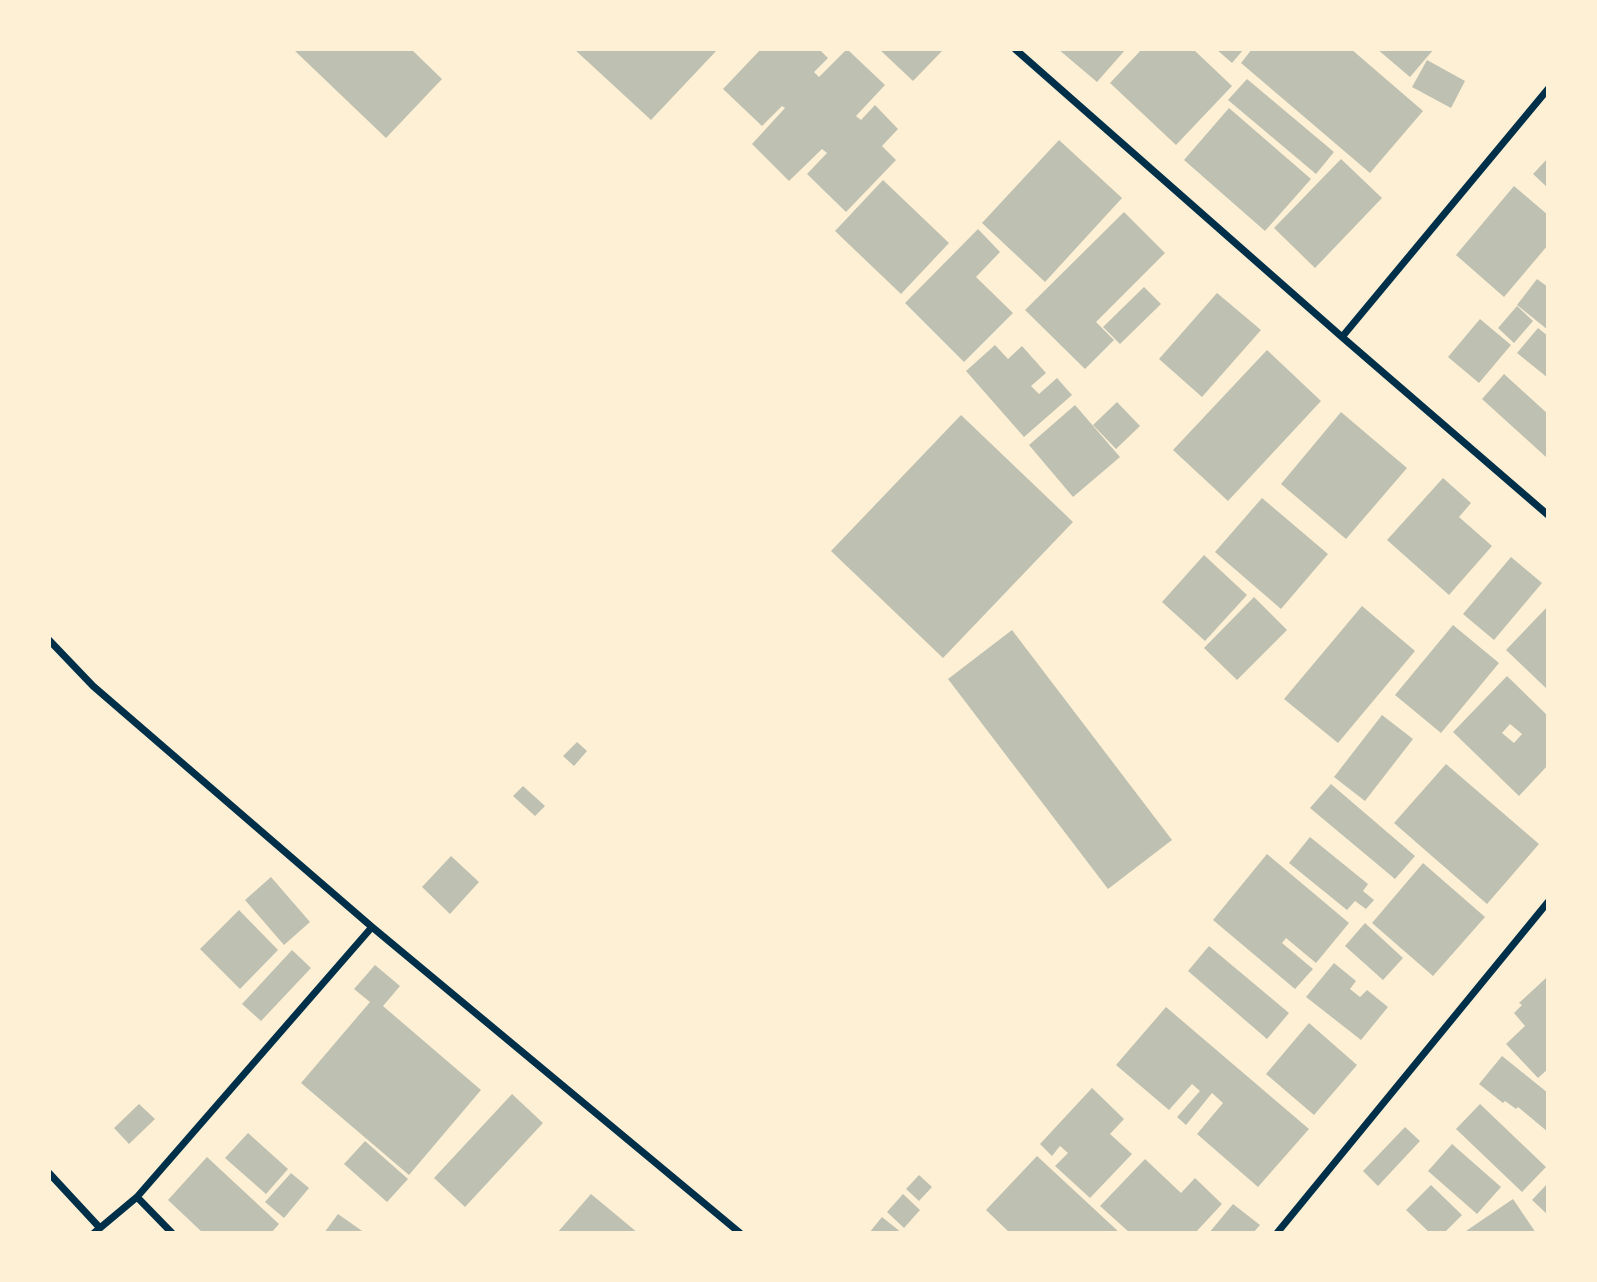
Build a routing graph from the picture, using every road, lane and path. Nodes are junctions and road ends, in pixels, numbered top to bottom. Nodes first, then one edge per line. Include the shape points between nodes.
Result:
1 (1015, 49) edge
2 (1548, 89) edge
3 (1342, 337) junction
4 (1548, 515) edge
5 (49, 640) edge
6 (1548, 902) edge
7 (372, 927) junction
8 (49, 1172) edge
9 (137, 1197) junction
10 (97, 1230) edge
11 (172, 1233) edge
12 (740, 1233) edge
13 (1277, 1233) edge

1 - 3 street
2 - 3 street
3 - 4 street
5 - 7 street via 93,687
6 - 13 street
7 - 9 street
7 - 12 street
8 - 10 street
9 - 10 street
9 - 11 street

